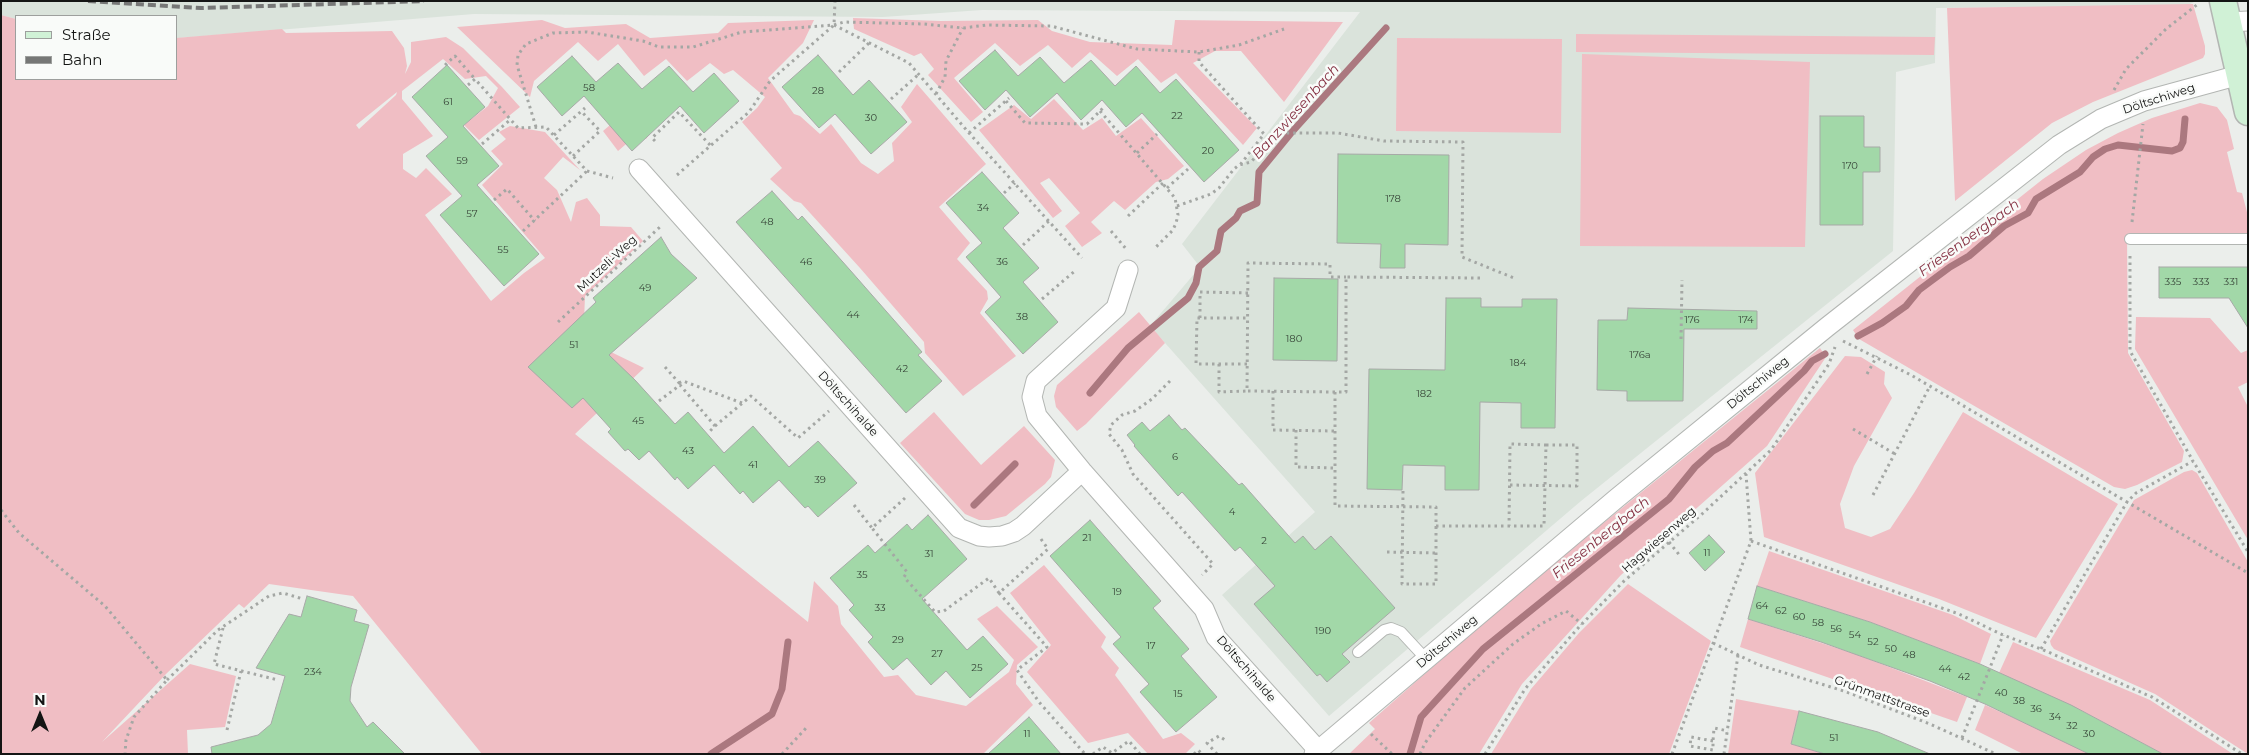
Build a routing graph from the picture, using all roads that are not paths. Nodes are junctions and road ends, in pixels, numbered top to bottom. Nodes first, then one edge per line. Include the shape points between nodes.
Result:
1 (2225, 12) edge
2 (2240, 75) junction
3 (2248, 112) edge
4 (639, 169) dead end
5 (2130, 239) road end
6 (2248, 239) edge
7 (1128, 270) dead end
8 (1082, 471) junction
9 (1358, 652) dead end
10 (1426, 659) junction
11 (1316, 752) edge

1 - 2 main road
2 - 3 main road
2 - 10 street, Döltschiweg via 2144,101 2101,119 2058,144 1617,498
4 - 8 street, Döltschihalde via 959,528 989,537 1014,532
5 - 6 lane
7 - 8 street, Döltschihalde via 1116,308 1042,374 1033,389 1037,416
8 - 11 street, Döltschihalde via 1204,609 1216,637
9 - 10 lane via 1391,628 1402,632
10 - 11 street, Döltschiweg

